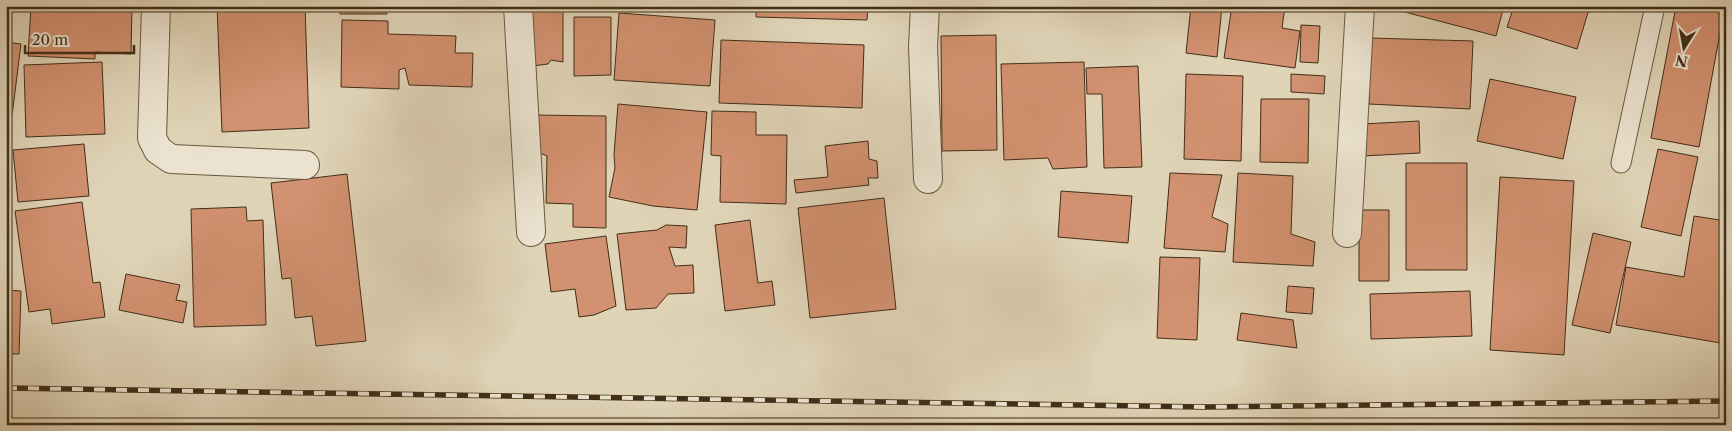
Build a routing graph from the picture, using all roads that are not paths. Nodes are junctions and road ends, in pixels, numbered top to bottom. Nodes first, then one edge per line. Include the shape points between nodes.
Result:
1 (156, 6) edge
2 (518, 6) edge
3 (925, 6) edge
4 (1360, 6) edge
5 (1655, 6) edge
6 (1621, 162) dead end
7 (305, 165) dead end
8 (928, 178) dead end
9 (531, 232) dead end
10 (1347, 233) dead end

1 - 7 street via 152,138 158,150 171,159
2 - 9 street
3 - 8 street via 923,47
4 - 10 street
5 - 6 lane

